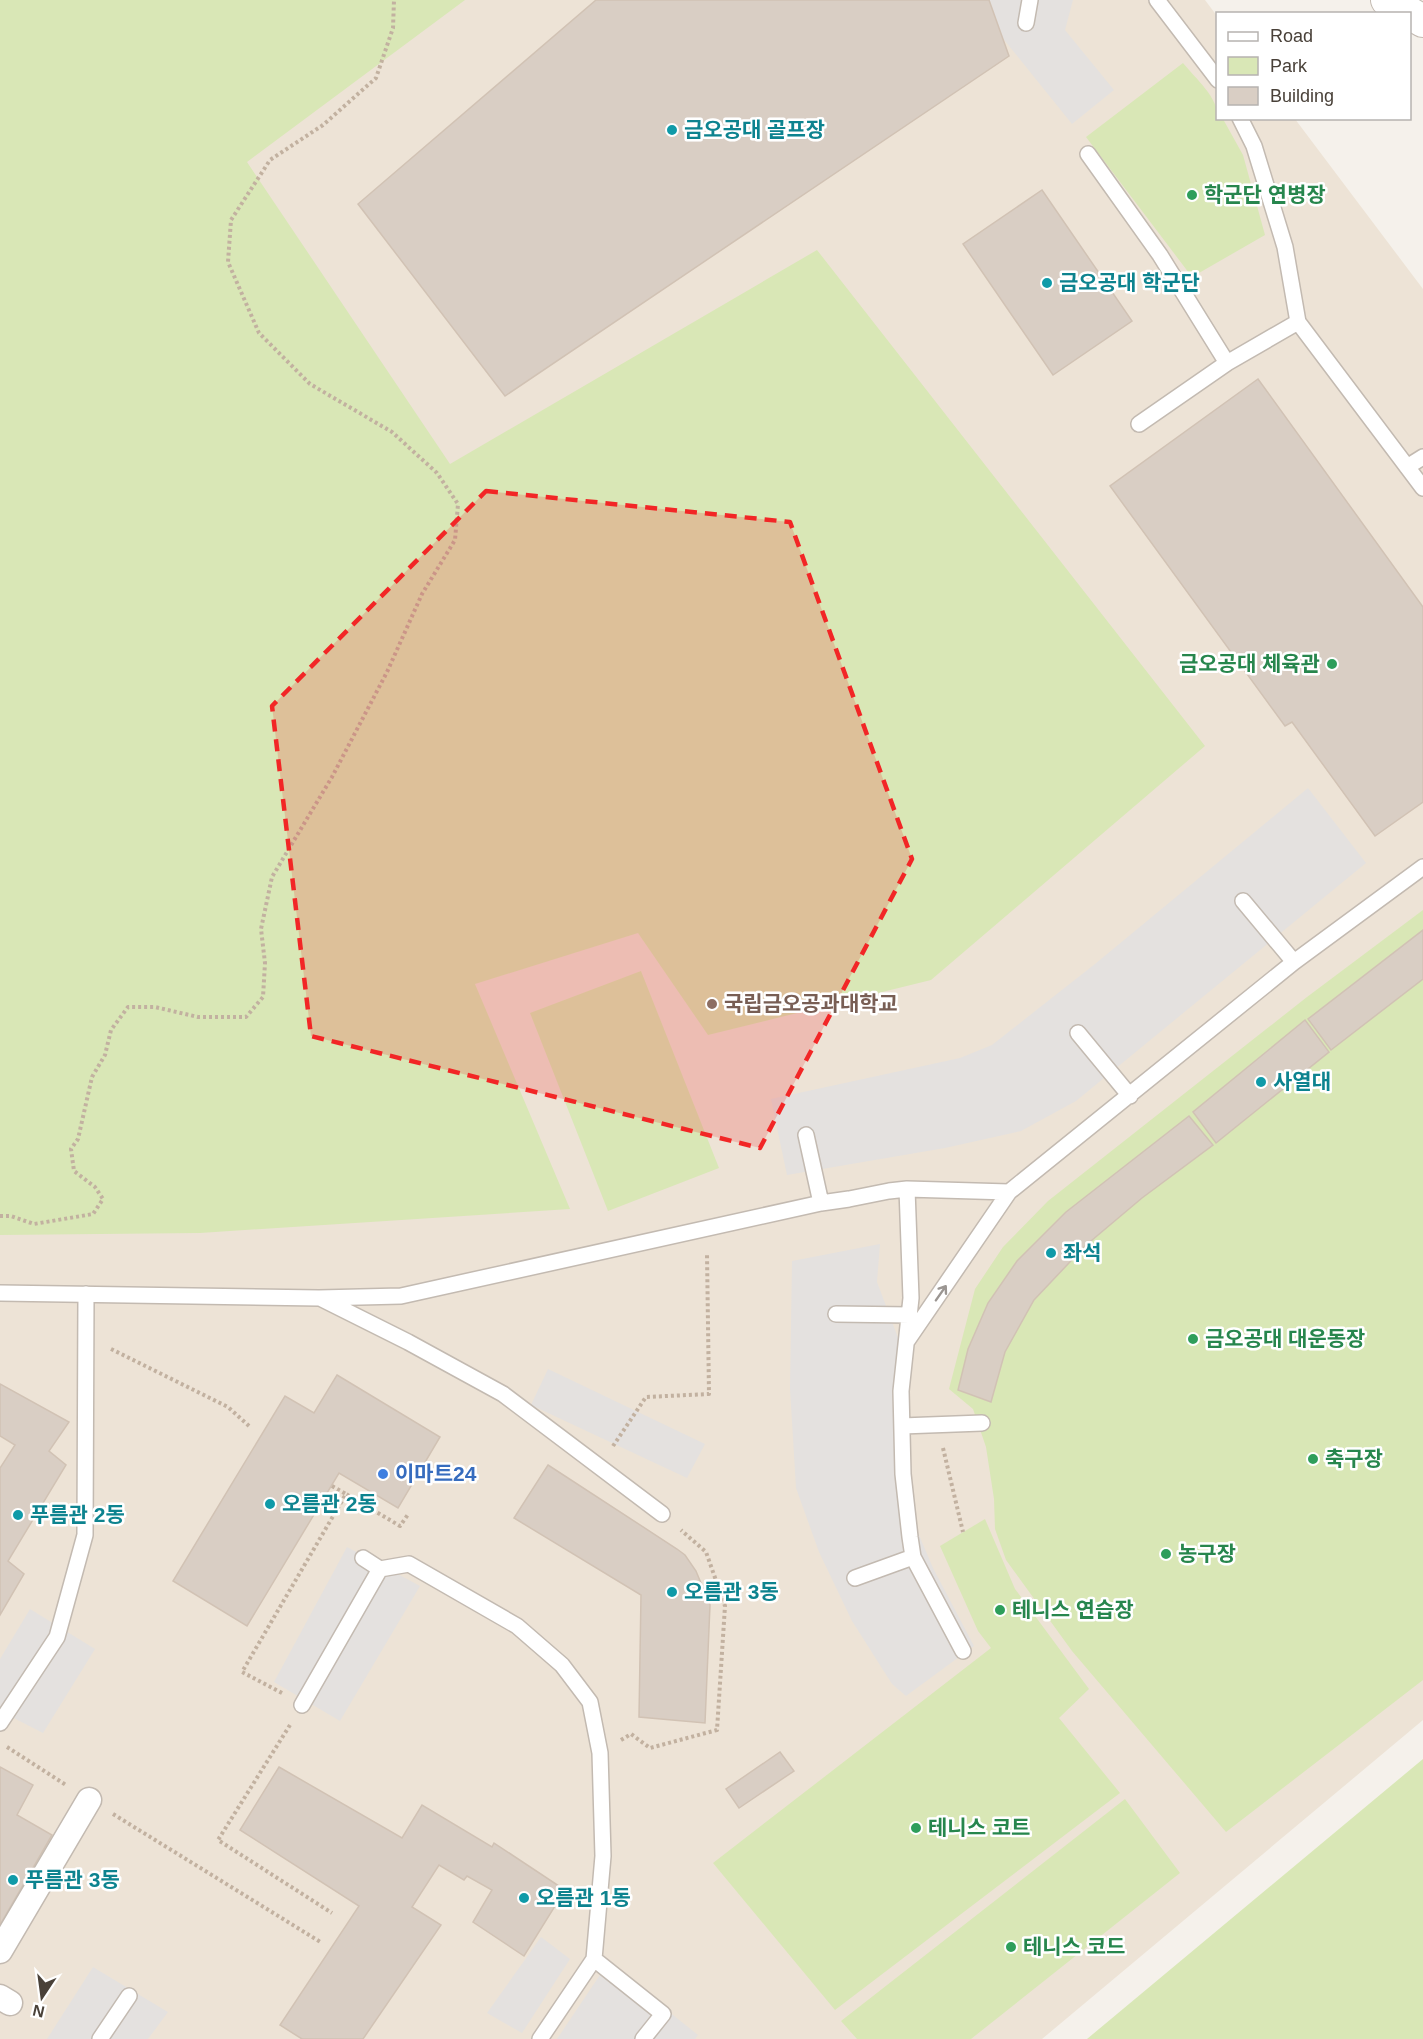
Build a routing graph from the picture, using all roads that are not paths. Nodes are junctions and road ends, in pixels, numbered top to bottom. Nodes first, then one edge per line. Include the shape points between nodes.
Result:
1 (1030, 0) edge
2 (1157, 0) edge
3 (1387, 0) edge
4 (1408, 12) edge
5 (1026, 23) dead end
6 (1216, 77) edge
7 (1241, 120) edge
8 (1088, 154) dead end
9 (1298, 322) junction
10 (1227, 363) junction
11 (1139, 424) dead end
12 (1423, 457) edge
13 (1407, 467) junction
14 (1423, 488) edge
15 (1423, 867) edge
16 (1243, 901) dead end
17 (1294, 962) junction
18 (1078, 1033) dead end
19 (1130, 1096) junction
20 (806, 1135) dead end
21 (907, 1189) junction
22 (1009, 1192) junction
23 (821, 1203) junction
24 (0, 1293) edge
25 (86, 1294) junction
26 (319, 1298) junction
27 (836, 1314) dead end
28 (910, 1315) junction
29 (908, 1341) junction
30 (982, 1423) dead end
31 (902, 1426) junction
32 (662, 1514) road end
33 (914, 1557) junction
34 (363, 1558) dead end
35 (380, 1569) junction
36 (855, 1578) dead end
37 (963, 1651) dead end
38 (302, 1705) road end
39 (0, 1723) edge
40 (89, 1800) road end
41 (0, 1951) edge
42 (594, 1959) junction
43 (129, 1996) dead end
44 (100, 2039) edge
45 (540, 2039) edge
46 (643, 2039) edge

1 - 5 lane
2 - 6 lane
3 - 4 street
7 - 9 lane via 1254,146 1285,247
8 - 10 lane via 1160,255
9 - 10 lane
9 - 13 lane
10 - 11 lane
12 - 13 lane
13 - 14 lane
15 - 17 lane
16 - 17 lane
17 - 19 lane
18 - 19 lane
19 - 22 lane
20 - 23 lane
21 - 22 lane
21 - 23 lane
21 - 28 lane
29 -> 22 lane
23 - 26 lane via 401,1296
24 - 25 lane
25 - 26 lane
25 - 39 lane via 85,1535 57,1637
26 - 32 lane via 503,1394
27 - 28 lane
28 - 29 lane
29 - 31 lane via 901,1391
30 - 31 lane
31 - 33 lane via 903,1474
33 - 36 lane
33 - 37 lane
34 - 35 lane
35 - 38 lane
35 - 42 lane via 409,1564 517,1626 562,1665 590,1702 600,1753 603,1856
40 - 41 street
42 - 45 lane
42 - 46 lane via 663,2013
43 - 44 lane

